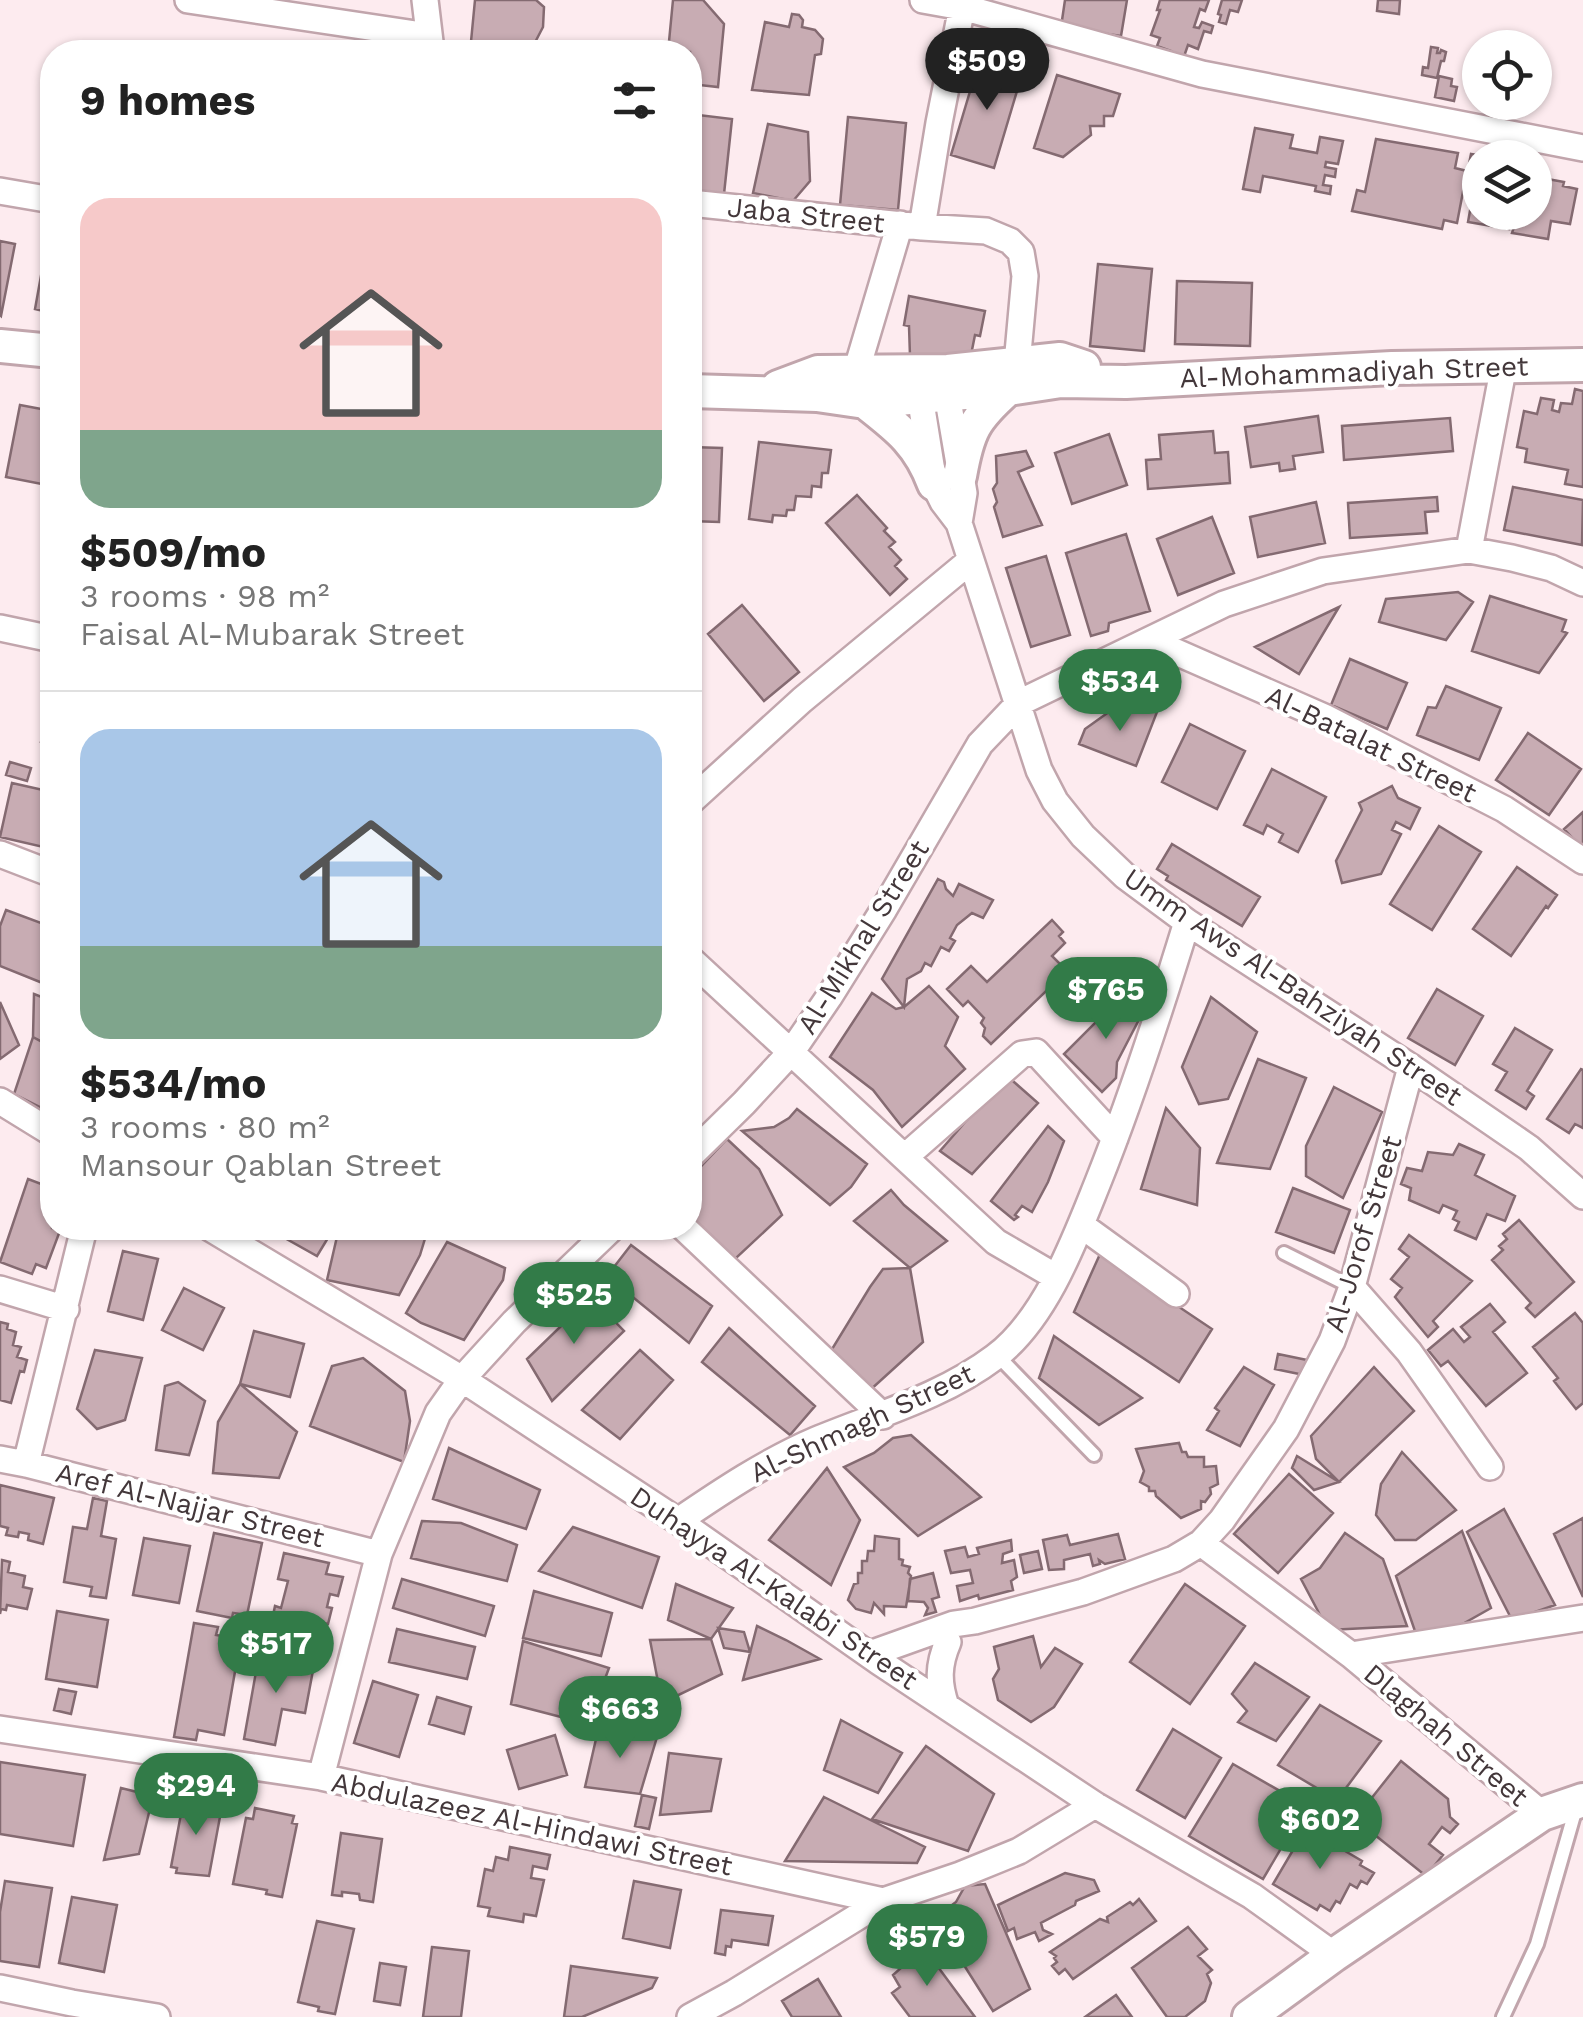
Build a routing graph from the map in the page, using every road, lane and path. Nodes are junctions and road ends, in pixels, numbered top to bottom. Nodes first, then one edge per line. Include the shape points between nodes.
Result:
1 (188, 0) edge
2 (426, 0) edge
3 (923, 0) edge
4 (962, 7) junction
5 (408, 40) edge
6 (430, 40) edge
7 (1583, 148) edge
8 (0, 191) edge
9 (40, 198) edge
10 (702, 203) edge
11 (911, 226) junction
12 (0, 346) edge
13 (40, 351) edge
14 (1504, 365) junction
15 (1583, 365) edge
16 (1012, 376) junction
17 (934, 383) junction
18 (860, 387) junction
19 (702, 392) edge
20 (947, 480) junction
21 (1469, 550) junction
22 (970, 560) junction
23 (1583, 583) edge
24 (0, 628) edge
25 (40, 636) edge
26 (1151, 642) junction
27 (1019, 703) junction
28 (702, 791) edge
29 (0, 854) edge
30 (1583, 861) edge
31 (40, 869) edge
32 (1188, 922) junction
33 (702, 970) edge
34 (792, 1051) junction
35 (1412, 1067) junction
36 (0, 1101) edge
37 (40, 1126) edge
38 (1115, 1138) junction
39 (702, 1144) edge
40 (906, 1156) junction
41 (1583, 1196) edge
42 (1081, 1225) junction
43 (81, 1240) edge
44 (230, 1240) edge
45 (599, 1240) edge
46 (697, 1240) edge
47 (1284, 1253) dead end
48 (1056, 1277) junction
49 (1352, 1287) junction
50 (0, 1289) edge
51 (1176, 1294) dead end
52 (66, 1309) junction
53 (998, 1356) junction
54 (462, 1379) junction
55 (883, 1416) junction
56 (1094, 1455) dead end
57 (0, 1460) edge
58 (26, 1464) junction
59 (1490, 1467) dead end
60 (678, 1521) junction
61 (1201, 1542) junction
62 (378, 1554) junction
63 (1583, 1618) edge
64 (974, 1621) junction
65 (948, 1642) junction
66 (1351, 1655) junction
67 (880, 1660) junction
68 (946, 1706) junction
69 (0, 1729) edge
70 (321, 1777) junction
71 (1580, 1800) edge
72 (1095, 1805) junction
73 (1542, 1814) junction
74 (884, 1901) junction
75 (1334, 1955) junction
76 (0, 1988) edge
77 (157, 2017) edge
78 (690, 2017) edge
79 (1250, 2017) edge
80 (1503, 2017) edge

1 - 5 street
2 - 6 street
3 - 4 street
4 - 7 street via 1202,74
4 - 11 street
8 - 9 street
10 - 11 street, Jaba Street
11 - 16 street, Jaba Street via 986,230 1021,252 1025,276
11 - 18 street
12 - 13 street
14 - 15 street, Al-Mohammadiyah Street
14 - 16 street, Al-Mohammadiyah Street via 1126,382 1060,359
14 - 21 street
16 - 17 street, Al-Mohammadiyah Street
16 - 20 street via 975,421
17 - 18 street, Al-Mohammadiyah Street
17 - 20 street, Umm Aws Al-Bahziyah Street
18 - 19 street, Al-Mohammadiyah Street via 817,395
18 - 20 street
20 - 22 street, Umm Aws Al-Bahziyah Street via 964,493 959,523
21 - 23 street via 1551,568
21 - 26 street via 1323,571 1224,604
22 - 27 street, Umm Aws Al-Bahziyah Street
22 - 28 street
24 - 25 street
26 - 27 street
26 - 30 street, Al-Batalat Street via 1324,717 1504,809
27 - 32 street, Umm Aws Al-Bahziyah Street via 1055,801 1125,876
27 - 34 street, Al-Mikhal Street via 980,744
29 - 31 street
32 - 35 street, Umm Aws Al-Bahziyah Street
32 - 38 street, Al-Shmagh Street
33 - 34 street
34 - 39 street, Al-Mikhal Street
34 - 40 street
35 - 41 street, Umm Aws Al-Bahziyah Street via 1529,1148
35 - 49 street, Al-Jorof Street
36 - 37 street
38 - 40 street via 1036,1052 1022,1054
38 - 42 street, Al-Shmagh Street
40 - 48 street via 996,1242
42 - 48 street, Al-Shmagh Street
42 - 51 street
43 - 52 street
44 - 54 street, Duhayya Al-Kalabi Street
45 - 54 street
46 - 55 street
47 - 49 lane
48 - 53 street, Al-Shmagh Street
49 - 59 street
49 - 61 street, Al-Jorof Street via 1286,1429
50 - 52 street
52 - 58 street
53 - 55 street, Al-Shmagh Street
53 - 56 lane
54 - 60 street, Duhayya Al-Kalabi Street
54 - 62 street via 438,1413
55 - 60 street, Al-Shmagh Street via 778,1458
57 - 58 street, Aref Al-Najjar Street
58 - 62 street, Aref Al-Najjar Street
60 - 67 street, Duhayya Al-Kalabi Street
61 - 64 street, Al-Jorof Street via 1174,1559 1082,1592
61 - 66 street, Dlaghah Street
62 - 70 street
63 - 66 street, Dlaghah Street
64 - 65 street
64 - 67 street, Al-Jorof Street
65 - 67 street
65 - 68 street via 939,1682
66 - 73 street, Dlaghah Street
67 - 68 street, Duhayya Al-Kalabi Street
68 - 72 street, Duhayya Al-Kalabi Street
69 - 70 street, Abdulazeez Al-Hindawi Street
70 - 74 street, Abdulazeez Al-Hindawi Street
71 - 73 street
71 - 80 lane via 1537,1944
72 - 74 street via 1019,1851
72 - 75 street, Duhayya Al-Kalabi Street via 1252,1896
73 - 75 street
74 - 78 street
75 - 79 street
76 - 77 street

